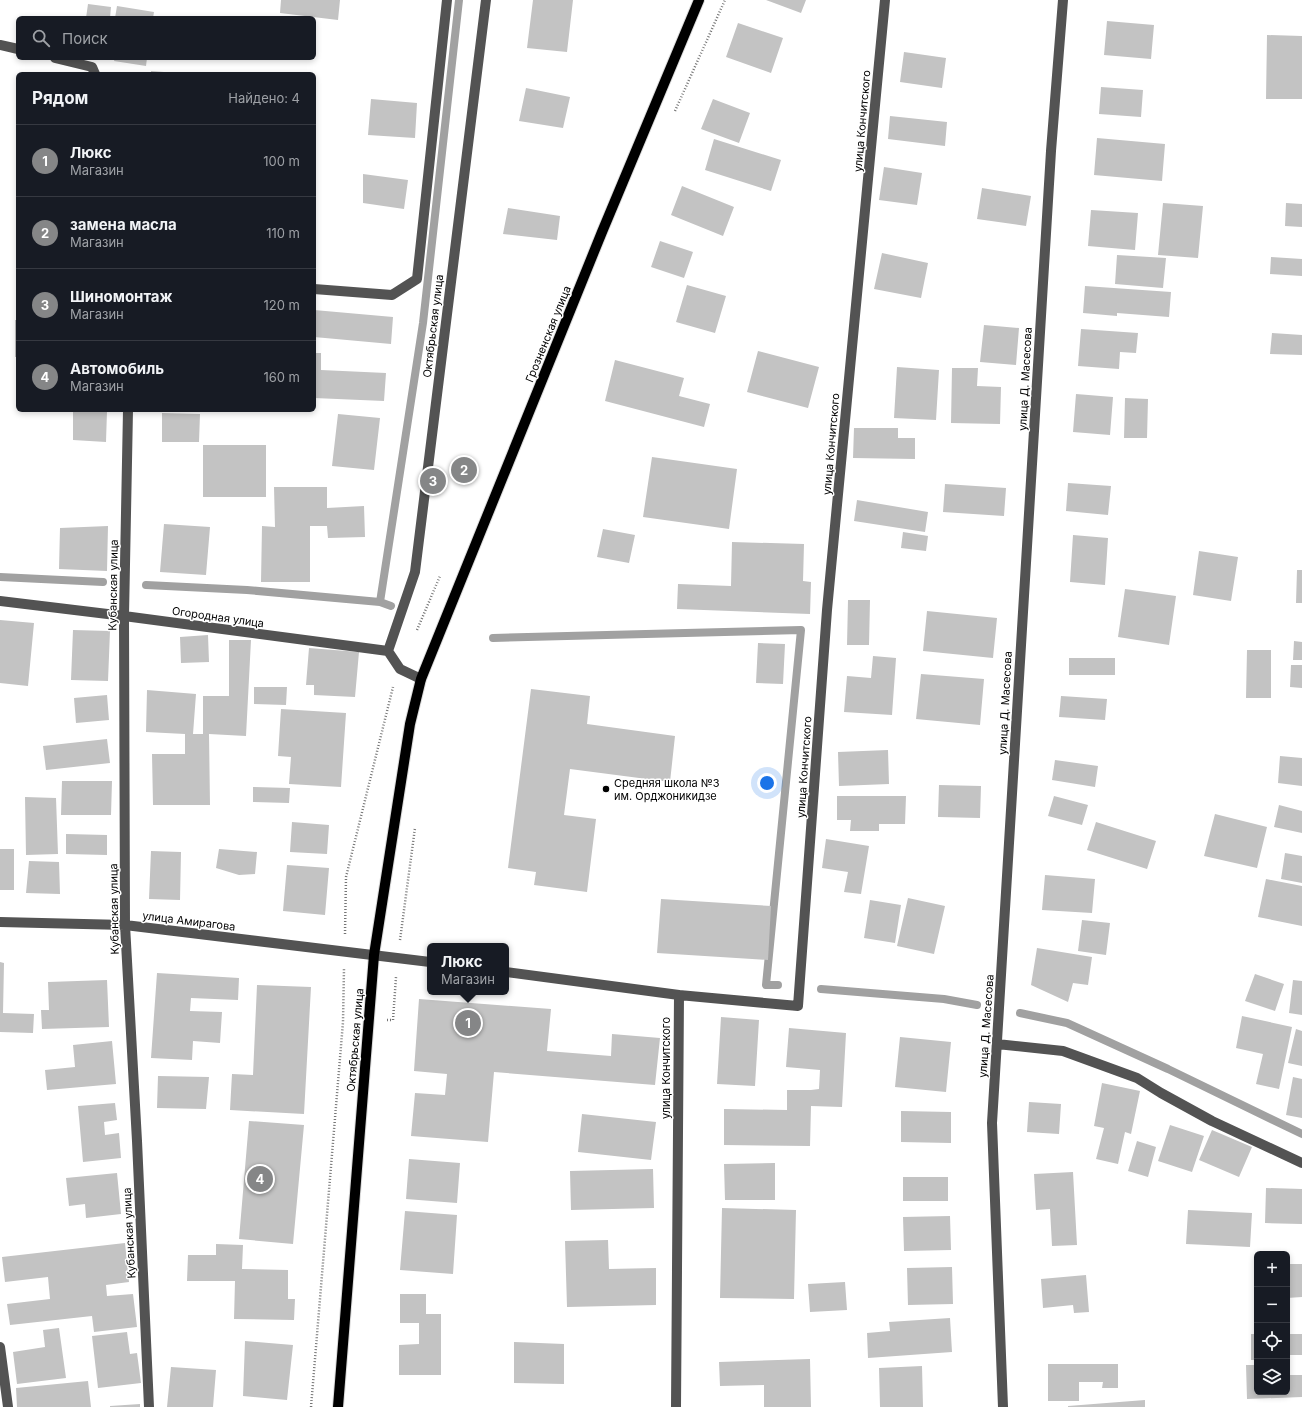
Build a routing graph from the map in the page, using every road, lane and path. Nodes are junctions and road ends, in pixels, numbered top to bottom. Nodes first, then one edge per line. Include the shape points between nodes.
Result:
1 (447, 0) edge
2 (486, 0) edge
3 (699, 0) edge
4 (725, 0) edge
5 (885, 0) edge
6 (1063, 0) edge
7 (0, 44) edge
8 (16, 48) edge
9 (63, 60) edge
10 (94, 72) edge
11 (674, 112) dead end
12 (316, 289) edge
13 (128, 412) edge
14 (441, 575) dead end
15 (0, 601) edge
16 (124, 616) junction
17 (416, 633) dead end
18 (388, 651) junction
19 (400, 669) junction
20 (421, 678) junction
21 (415, 826) dead end
22 (0, 922) edge
23 (125, 925) junction
24 (345, 951) junction
25 (374, 955) junction
26 (398, 958) junction
27 (427, 962) edge
28 (509, 972) edge
29 (678, 994) junction
30 (342, 1022) junction
31 (369, 1022) junction
32 (997, 1044) junction
33 (1302, 1163) edge
34 (0, 1347) edge
35 (3, 1395) edge
36 (8, 1407) edge
37 (149, 1407) edge
38 (311, 1407) edge
39 (338, 1407) edge
40 (676, 1407) edge
41 (1003, 1407) edge

1 - 12 street via 417,279 392,295
2 - 18 street, Октябрьская улица via 415,572
3 - 20 main road, Грозненская улица
4 - 11 path
5 - 29 street, улица Кончитского via 827,610 798,1006
6 - 32 street, улица Д. Масесова via 1051,151
7 - 8 street
9 - 10 street via 92,67
13 - 16 street, Кубанская улица
14 - 17 path
15 - 16 street, Огородная улица
16 - 18 street, Огородная улица
16 - 23 street, Кубанская улица
18 - 19 street
19 - 20 street
19 - 24 path via 392,690 346,877
20 - 25 main road, Октябрьская улица via 410,724
21 - 26 path
22 - 23 street, улица Амирагова
23 - 24 street, улица Амирагова
23 - 37 street, Кубанская улица
24 - 25 street, улица Амирагова
24 - 30 path
25 - 26 street, улица Амирагова
25 - 31 main road, Октябрьская улица
26 - 27 street, улица Амирагова
26 - 31 path via 393,1020
28 - 29 street
29 - 40 street, улица Кончитского
30 - 31 path
30 - 38 path
31 - 39 main road, Октябрьская улица
32 - 33 street via 1063,1051 1137,1078 1212,1121
32 - 41 street, улица Д. Масесова via 992,1123
34 - 35 street
35 - 36 street

